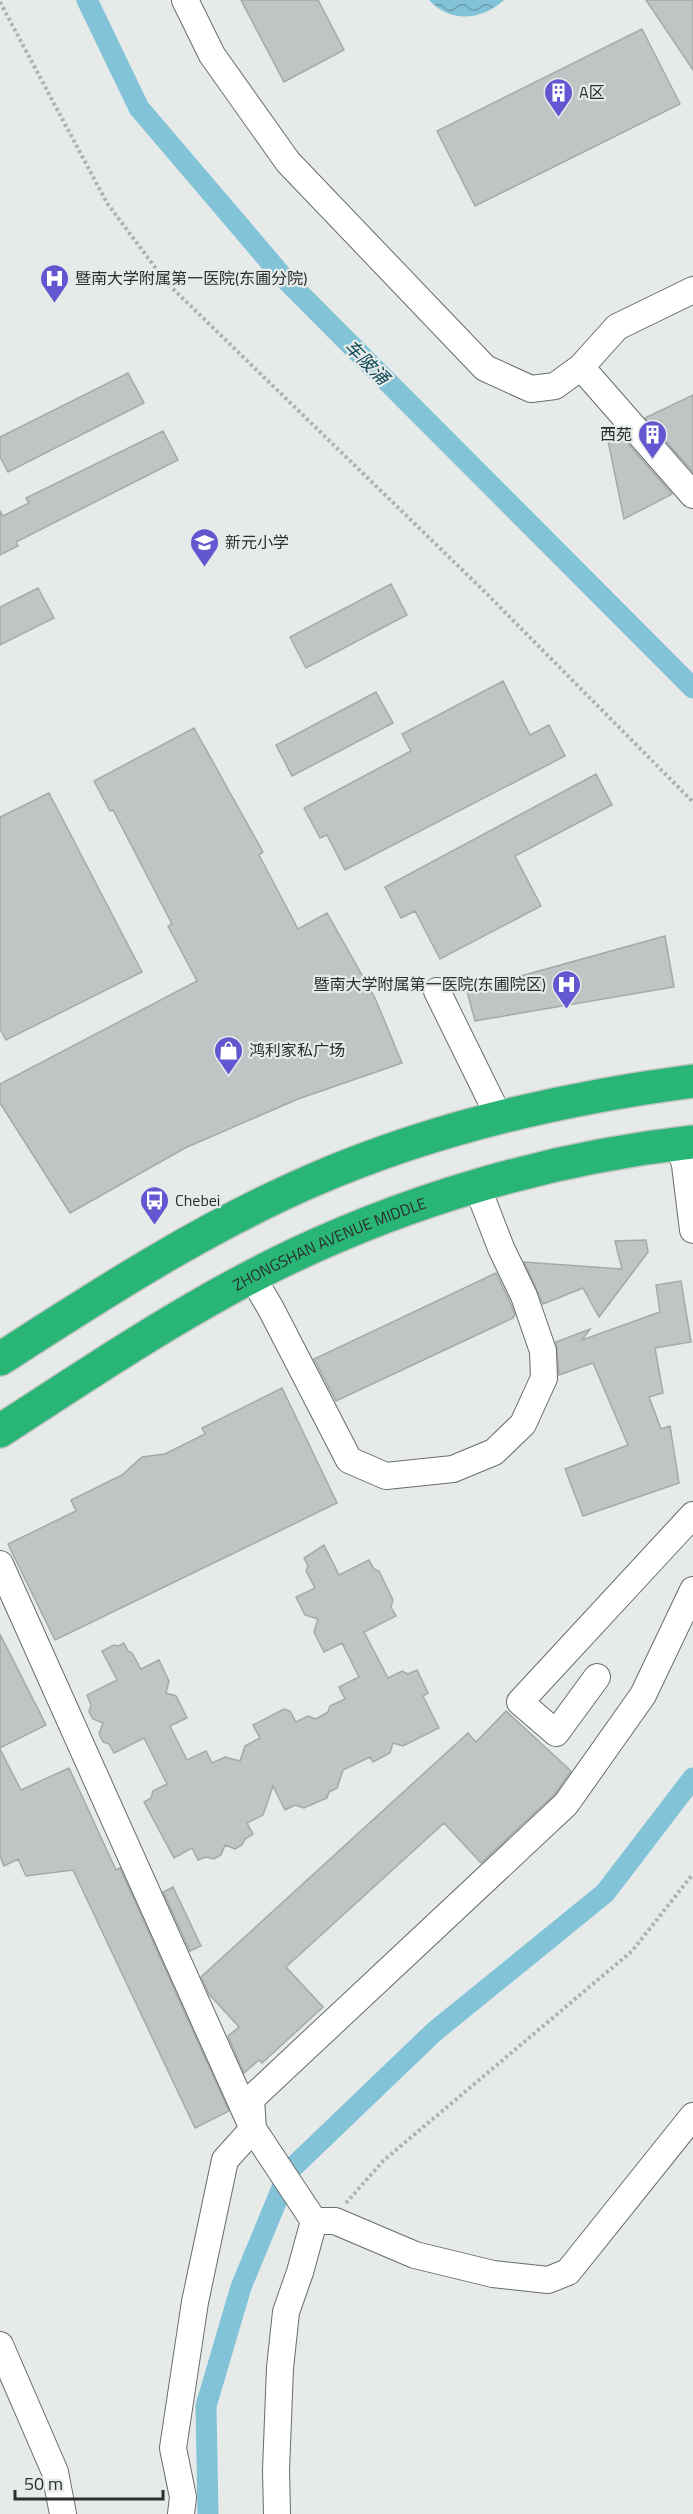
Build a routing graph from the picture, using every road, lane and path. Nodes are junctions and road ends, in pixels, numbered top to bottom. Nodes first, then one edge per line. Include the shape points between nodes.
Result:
1 (185, 0) edge
2 (0, 2) edge
3 (693, 290) edge
4 (581, 367) junction
5 (693, 495) edge
6 (693, 802) edge
7 (437, 991) dead end
8 (693, 1081) edge
9 (499, 1117) junction
10 (686, 1143) edge
11 (477, 1186) junction
12 (693, 1230) edge
13 (252, 1277) junction
14 (0, 1359) edge
15 (0, 1431) edge
16 (693, 1515) edge
17 (0, 1564) edge
18 (693, 1590) edge
19 (597, 1677) dead end
20 (693, 1875) edge
21 (693, 2116) edge
22 (253, 2129) junction
23 (314, 2221) junction
24 (0, 2345) edge
25 (63, 2514) edge
26 (181, 2514) edge
27 (277, 2514) edge

1 - 4 street via 212,54 288,162 485,368 531,389 555,386
2 - 6 path via 107,203 166,282 486,593
3 - 4 street via 617,327
4 - 5 street
7 - 9 street
8 - 9 highway
9 - 14 highway via 394,1149 250,1210 142,1269
10 - 11 highway, ZHONGSHAN AVENUE MIDDLE via 563,1162
10 - 12 street
11 - 13 highway, ZHONGSHAN AVENUE MIDDLE via 356,1229
11 - 13 street via 528,1307 543,1351 544,1378 523,1424 494,1452 453,1469 386,1476 349,1461
13 - 15 highway, ZHONGSHAN AVENUE MIDDLE via 132,1346
16 - 19 street via 520,1702 556,1733
17 - 22 street
18 - 22 street via 643,1695 566,1804 251,2099
20 - 23 path via 632,1951 383,2161 345,2205
21 - 23 street via 568,2272 548,2280 493,2274 415,2255 335,2221
22 - 23 street
22 - 26 street via 225,2160 195,2302 173,2448 183,2498
23 - 27 street via 286,2312 280,2368
24 - 25 street via 55,2472

